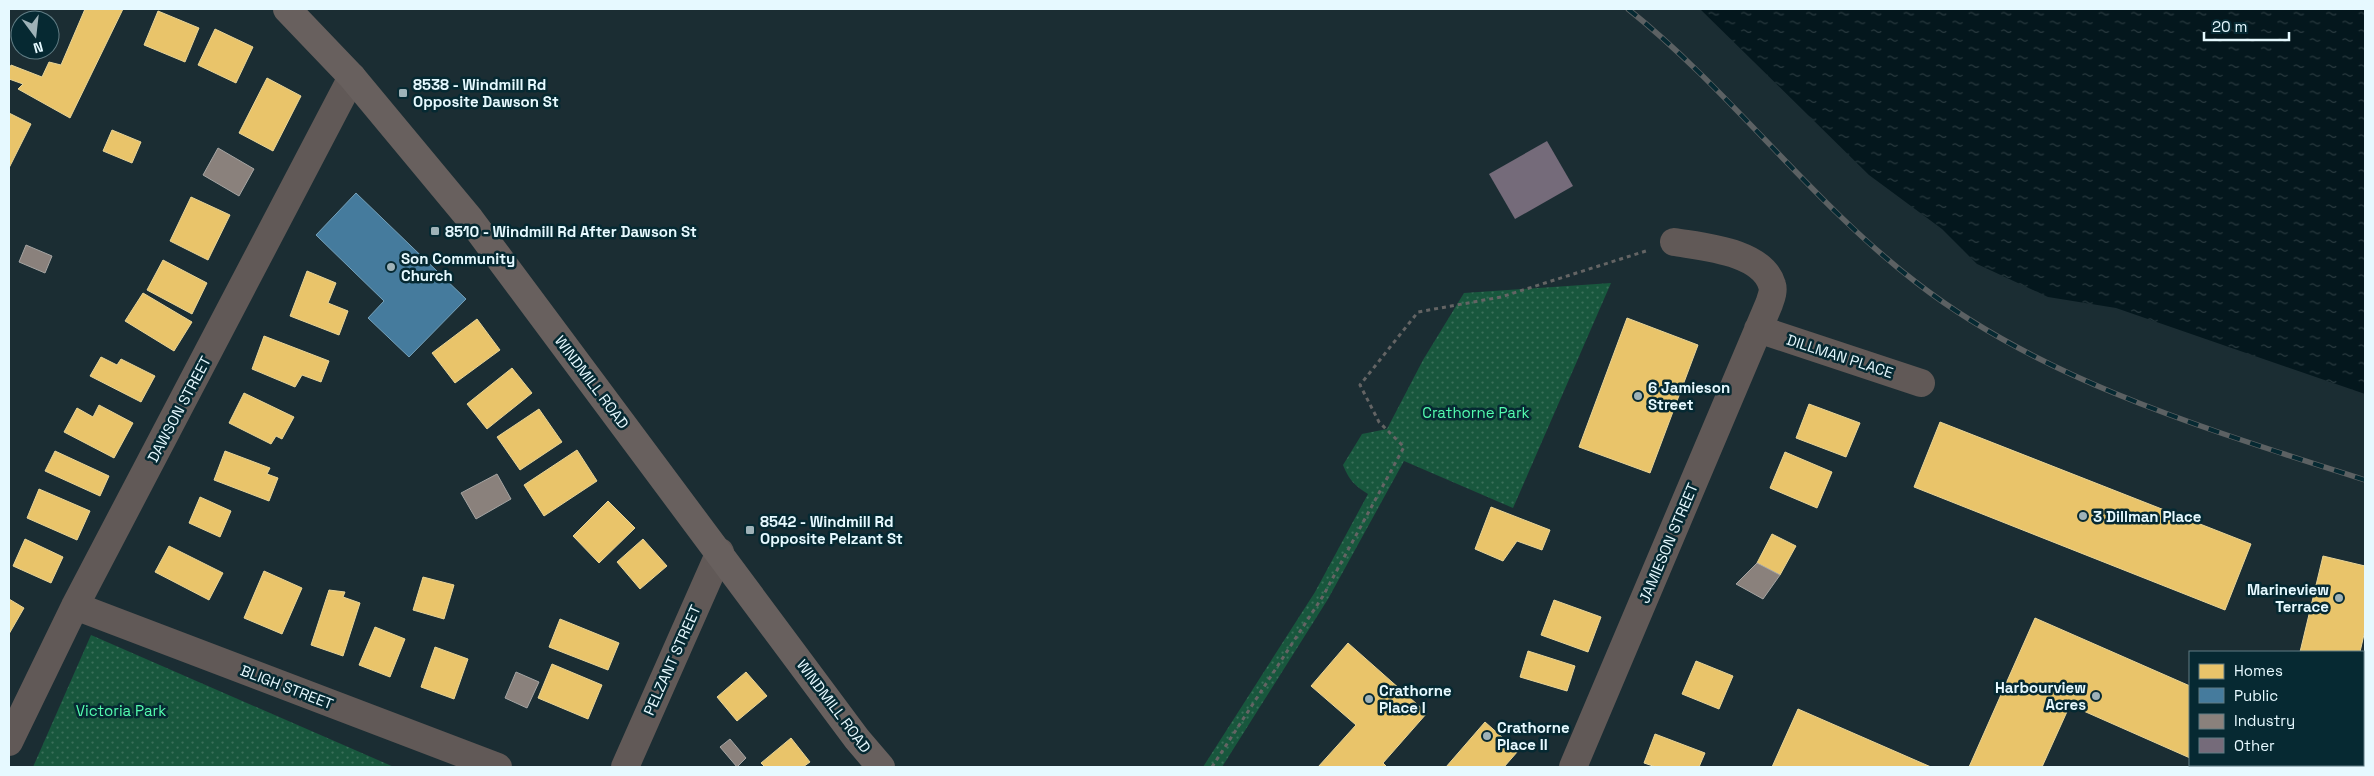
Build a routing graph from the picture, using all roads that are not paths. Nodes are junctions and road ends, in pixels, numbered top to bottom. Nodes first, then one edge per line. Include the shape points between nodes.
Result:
1 (287, 9) edge
2 (352, 77) junction
3 (1674, 242) road end
4 (1760, 324) junction
5 (1921, 383) dead end
6 (720, 552) junction
7 (75, 606) junction
8 (9, 742) edge
9 (498, 767) edge
10 (625, 767) edge
11 (881, 767) edge
12 (1573, 767) edge

1 - 2 main road, WINDMILL ROAD
2 - 6 main road, WINDMILL ROAD via 470,219
2 - 7 street, DAWSON STREET
3 - 4 street, JAMIESON STREET via 1738,254 1766,272 1772,290
4 - 5 street, DILLMAN PLACE
4 - 12 street, JAMIESON STREET
6 - 10 street, PELZANT STREET
6 - 11 main road, WINDMILL ROAD
7 - 8 street, DAWSON STREET
7 - 9 street, BLIGH STREET

